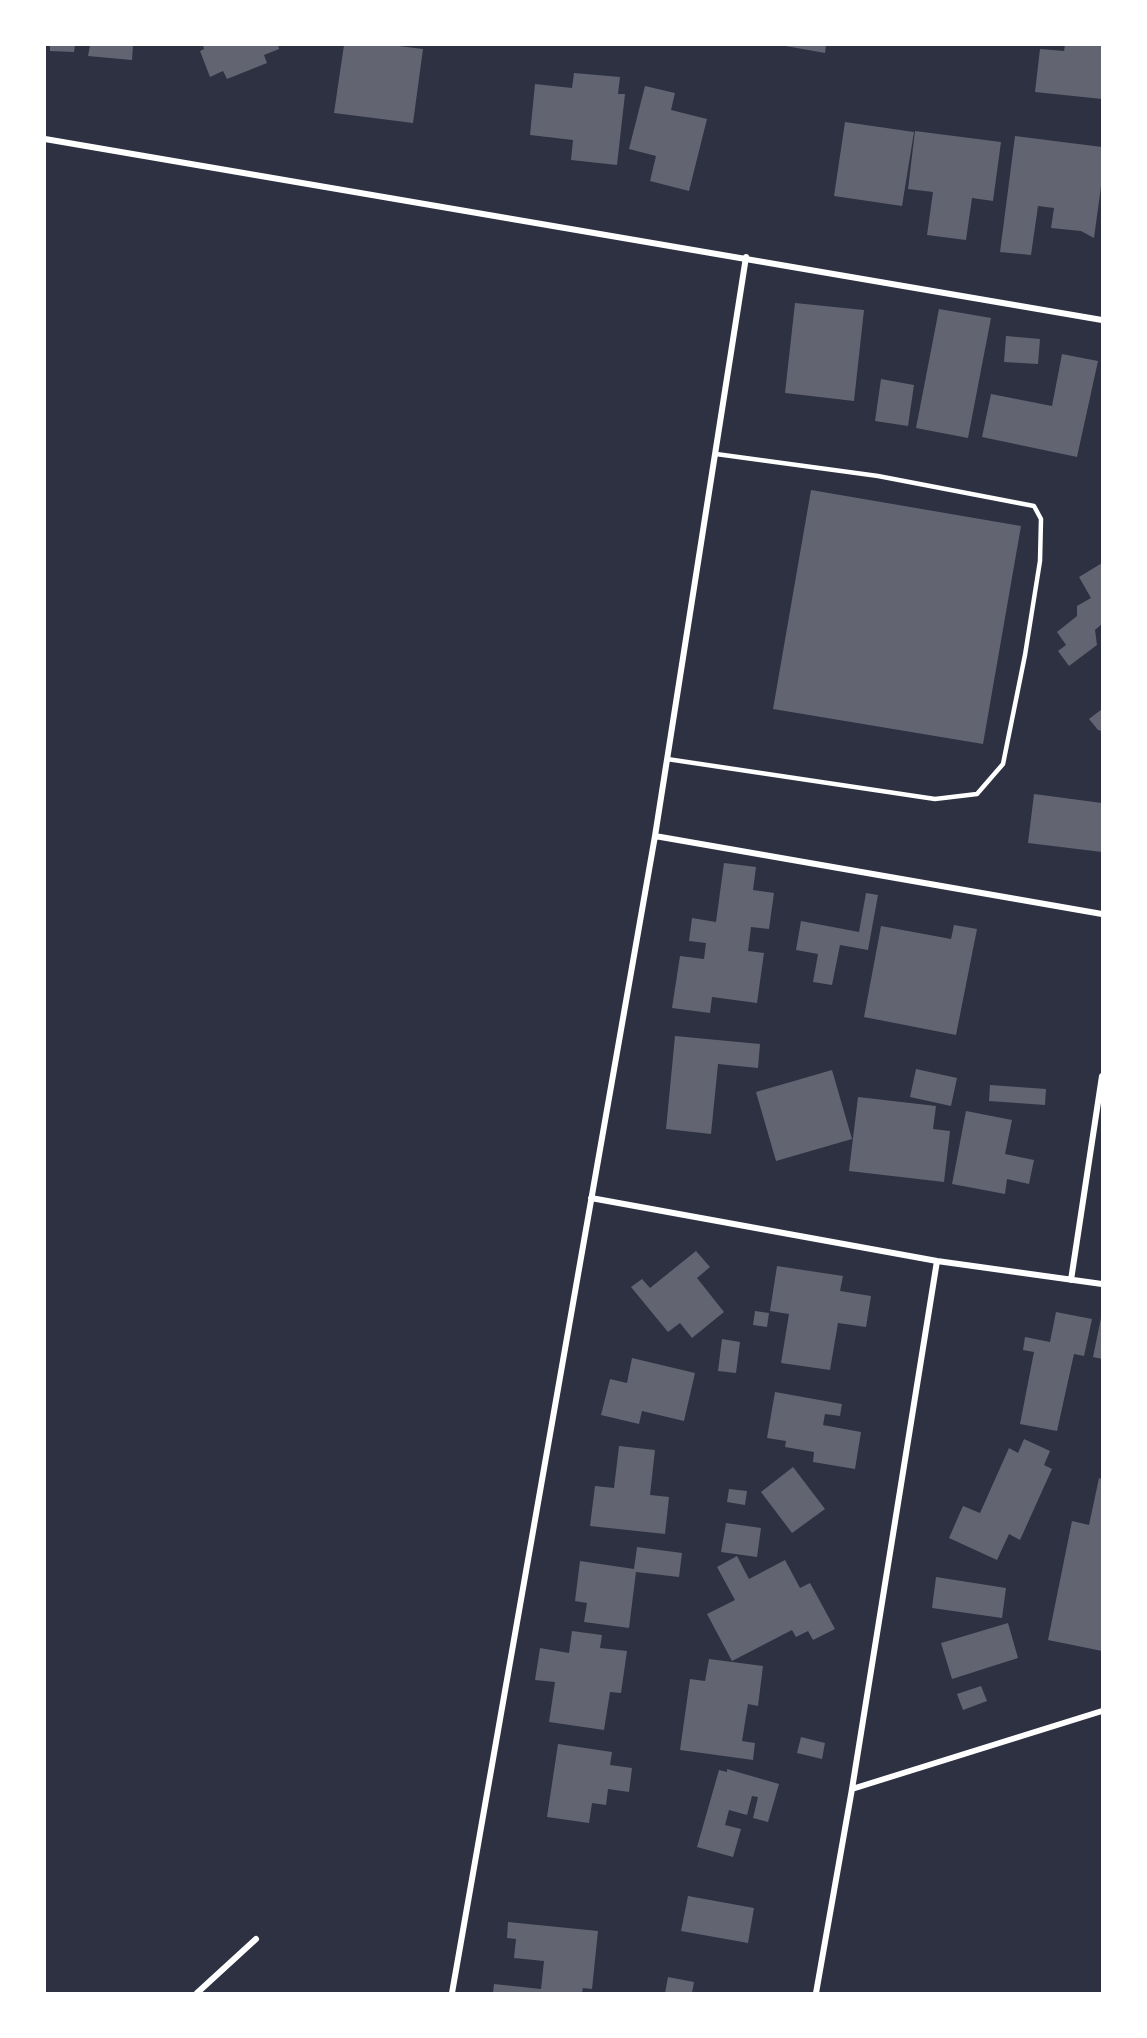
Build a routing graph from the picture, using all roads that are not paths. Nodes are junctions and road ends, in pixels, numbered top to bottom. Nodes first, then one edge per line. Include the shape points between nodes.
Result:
1 (45, 139) edge
2 (746, 257) junction
3 (1102, 320) edge
4 (716, 454) junction
5 (667, 759) junction
6 (655, 837) junction
7 (1102, 914) edge
8 (1102, 1076) edge
9 (591, 1198) junction
10 (937, 1261) junction
11 (1071, 1280) junction
12 (1102, 1284) edge
13 (1102, 1711) edge
14 (852, 1789) junction
15 (256, 1939) dead end
16 (197, 1993) edge
17 (452, 1993) edge
18 (816, 1993) edge

1 - 2 street
2 - 3 street
2 - 4 street
4 - 5 street
4 - 5 lane via 878,476 1034,506 1041,519 1040,561 1003,764 977,794 935,799
5 - 6 street
6 - 7 street
6 - 9 street
8 - 11 street
9 - 10 street
9 - 17 street
10 - 11 street
10 - 14 street
11 - 12 street
13 - 14 street
14 - 18 street
15 - 16 street

